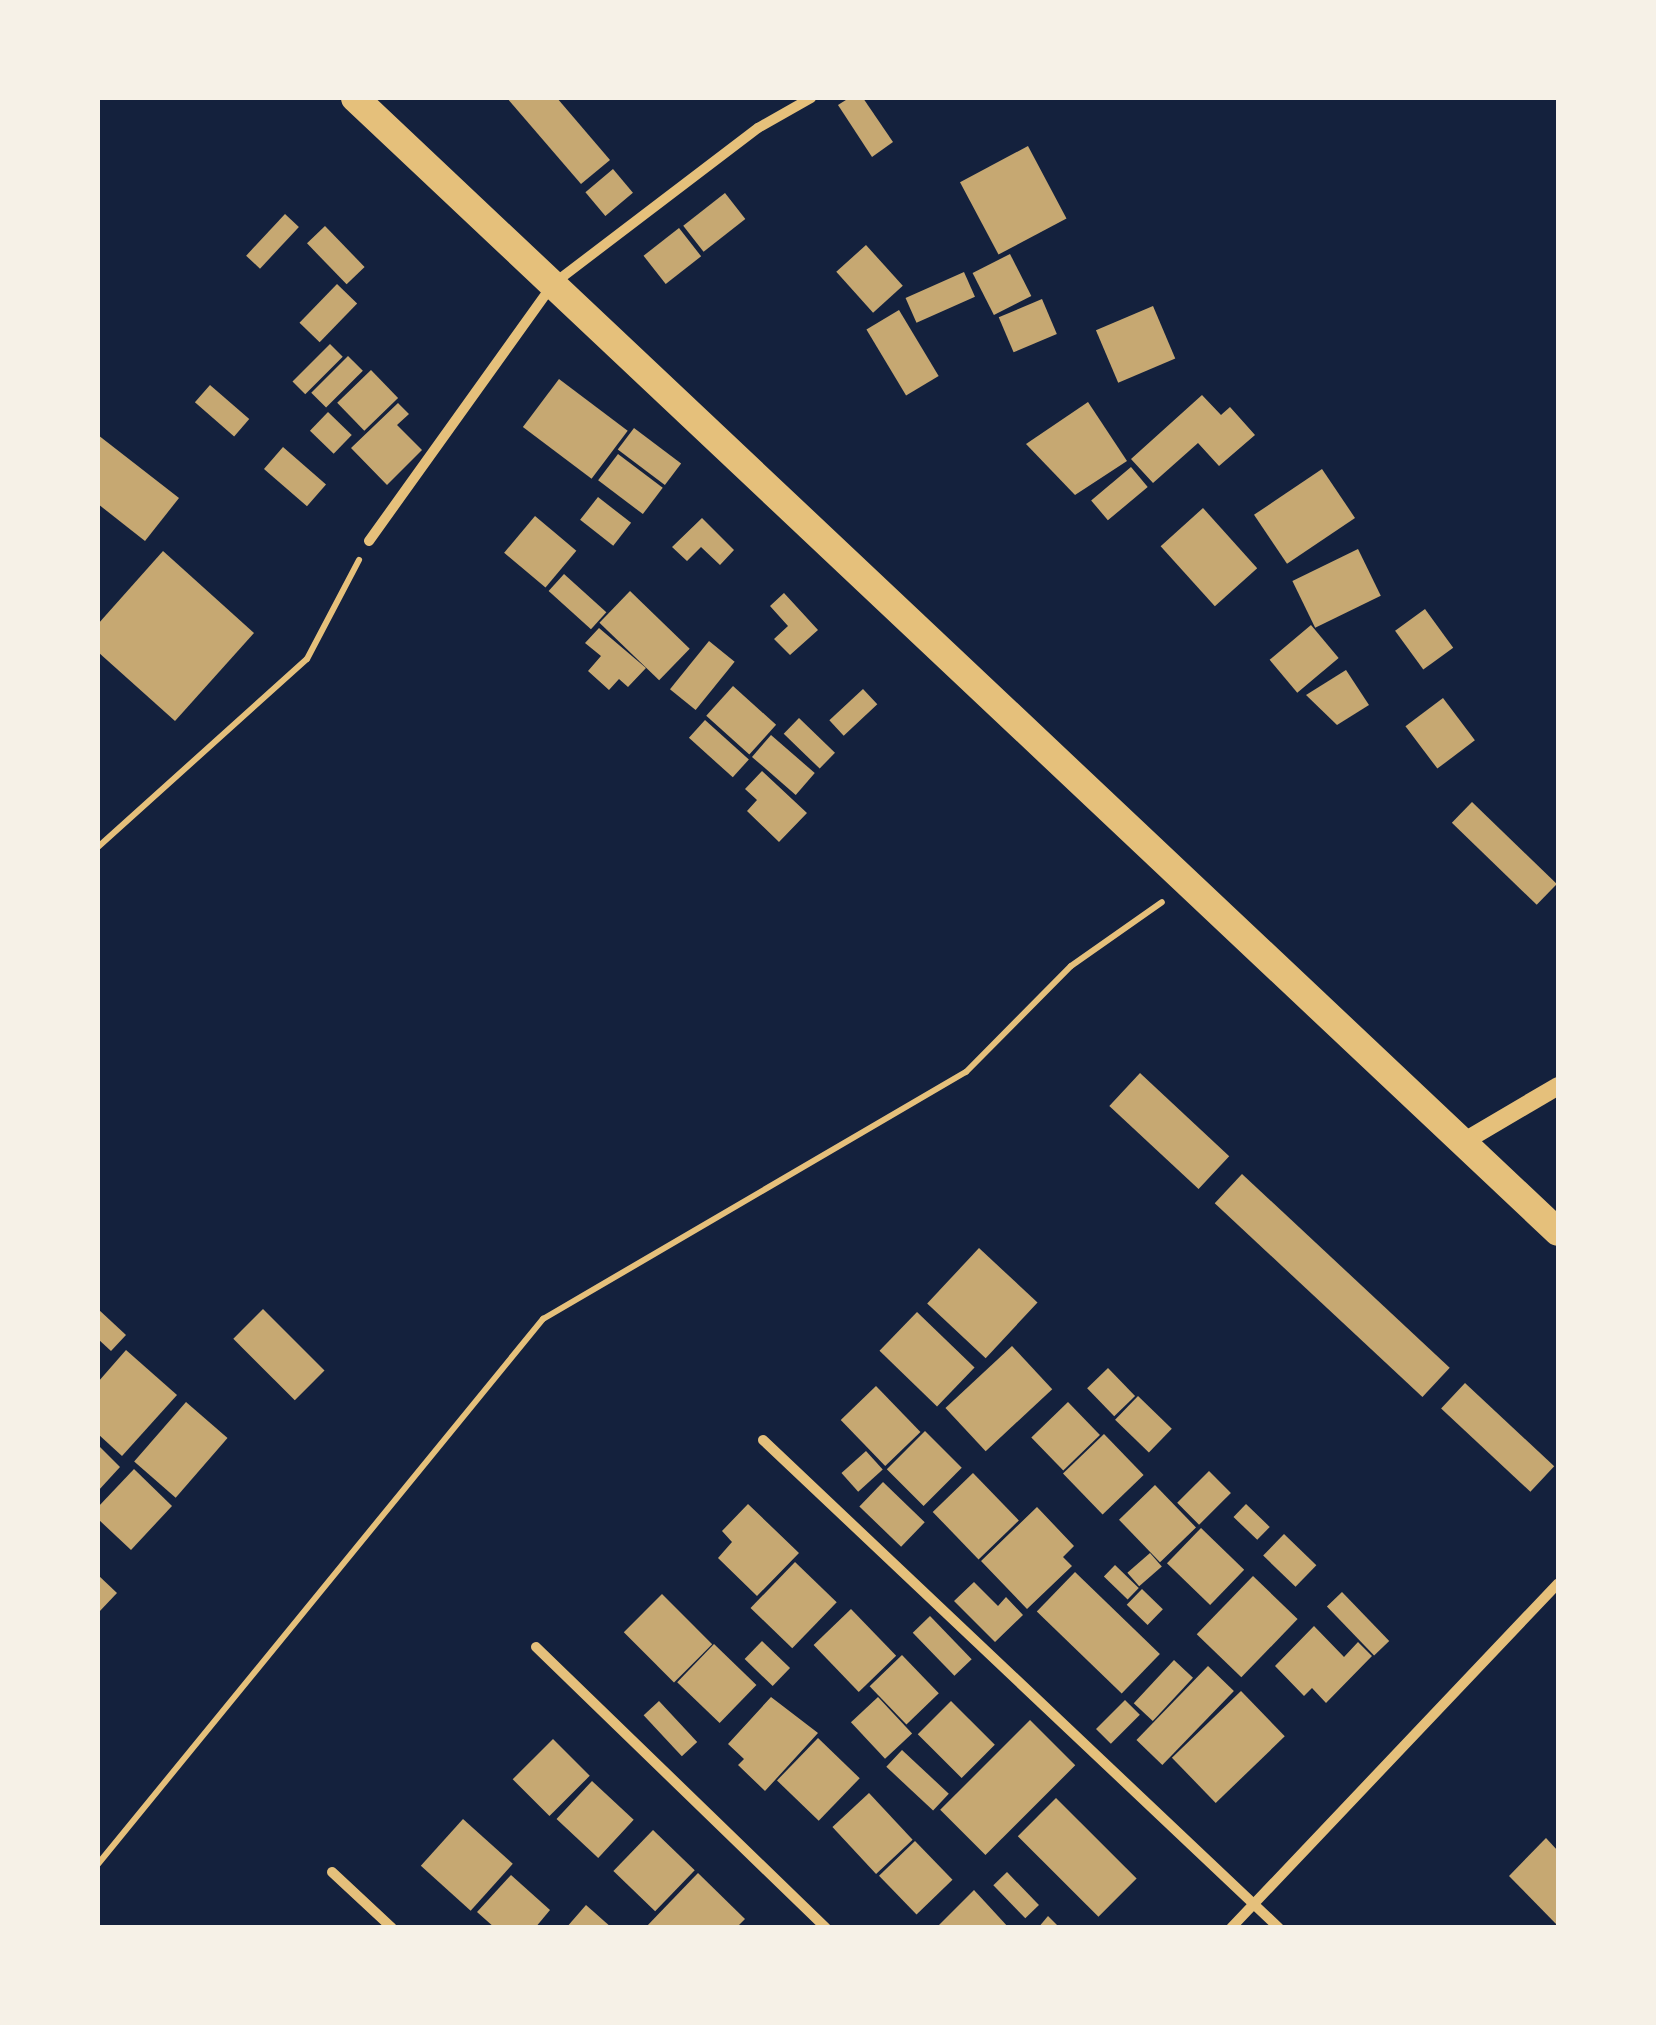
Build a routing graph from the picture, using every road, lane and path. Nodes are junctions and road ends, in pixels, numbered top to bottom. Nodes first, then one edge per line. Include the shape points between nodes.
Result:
1 (355, 98) edge
2 (811, 98) edge
3 (553, 284) junction
4 (369, 541) joint
5 (98, 847) edge
6 (1189, 883) junction
7 (1558, 1086) edge
8 (1464, 1142) junction
9 (1558, 1232) edge
10 (762, 1440) dead end
11 (1558, 1584) edge
12 (536, 1646) dead end
13 (98, 1864) edge
14 (332, 1872) dead end
15 (1254, 1904) junction
16 (392, 1928) edge
17 (826, 1928) edge
18 (1231, 1928) edge
19 (1279, 1928) edge

1 - 3 highway
2 - 3 street via 758,128
3 - 4 street
3 - 6 highway
4 - 5 path via 307,659
6 - 8 highway
6 - 13 path via 1072,966 966,1072 543,1318
7 - 8 street
8 - 9 highway
10 - 15 street
11 - 15 street
12 - 17 street
14 - 16 street
15 - 18 street
15 - 19 street

